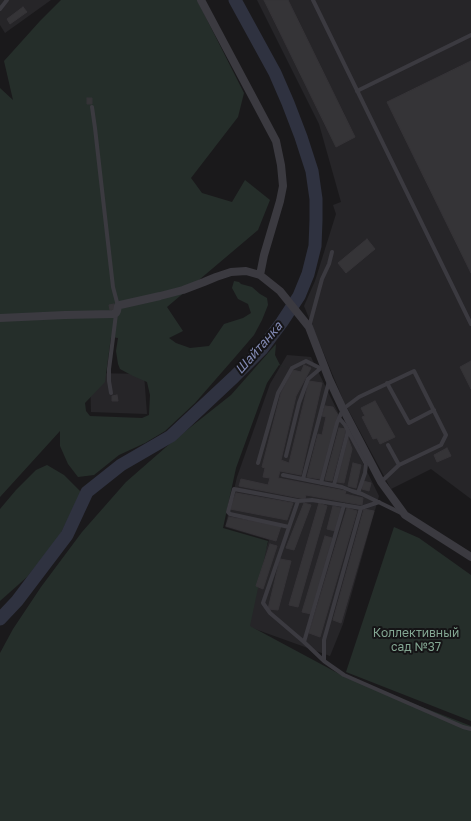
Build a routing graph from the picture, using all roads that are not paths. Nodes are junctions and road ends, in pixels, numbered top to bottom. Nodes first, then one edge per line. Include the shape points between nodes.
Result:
1 (7, 0) edge
2 (201, 0) edge
3 (313, 0) edge
4 (0, 9) edge
5 (471, 35) edge
6 (357, 91) junction
7 (92, 108) dead end
8 (332, 252) dead end
9 (260, 276) junction
10 (117, 310) junction
11 (0, 318) edge
12 (471, 324) edge
13 (309, 327) junction
14 (322, 367) junction
15 (329, 379) junction
16 (388, 384) junction
17 (111, 393) dead end
18 (343, 409) junction
19 (434, 410) junction
20 (339, 418) junction
21 (348, 431) junction
22 (388, 445) dead end
23 (286, 456) dead end
24 (258, 462) dead end
25 (399, 465) junction
26 (283, 475) dead end
27 (303, 479) junction
28 (381, 482) junction
29 (321, 483) junction
30 (334, 485) junction
31 (358, 493) junction
32 (298, 501) junction
33 (379, 502) junction
34 (344, 505) junction
35 (361, 508) junction
36 (405, 515) junction
37 (289, 527) junction
38 (471, 557) edge
39 (304, 642) junction
40 (324, 661) junction
41 (471, 729) edge

1 - 4 lane
2 - 9 street via 276,141 283,186
3 - 6 lane
5 - 6 lane
6 - 12 lane
7 - 10 lane
8 - 13 lane
9 - 10 street via 246,271 231,272 184,290 120,305
9 - 13 street via 280,291
10 - 11 street
10 - 17 lane via 109,369
13 - 14 street
14 - 15 street
14 - 23 lane via 308,379 299,403
14 - 24 lane via 306,361 292,368 278,393
15 - 18 street
15 - 27 lane
16 - 18 lane via 359,397
16 - 19 lane via 409,423
16 - 19 lane via 414,371
18 - 20 lane
18 - 28 street
19 - 25 lane via 446,435 441,445
20 - 21 lane
20 - 29 lane
21 - 30 lane
21 - 31 lane via 366,464
22 - 25 lane
25 - 28 lane
26 - 27 lane
27 - 29 lane
28 - 36 street
29 - 30 lane
30 - 31 lane
31 - 33 lane
32 - 34 lane via 312,500
32 - 37 lane
32 - 37 lane via 234,489 232,492 228,512 230,514
33 - 35 lane
33 - 36 lane
34 - 35 lane
34 - 39 lane
35 - 40 lane via 324,640
36 - 38 street
37 - 39 lane via 263,603 270,613
39 - 40 lane
40 - 41 lane via 344,674

